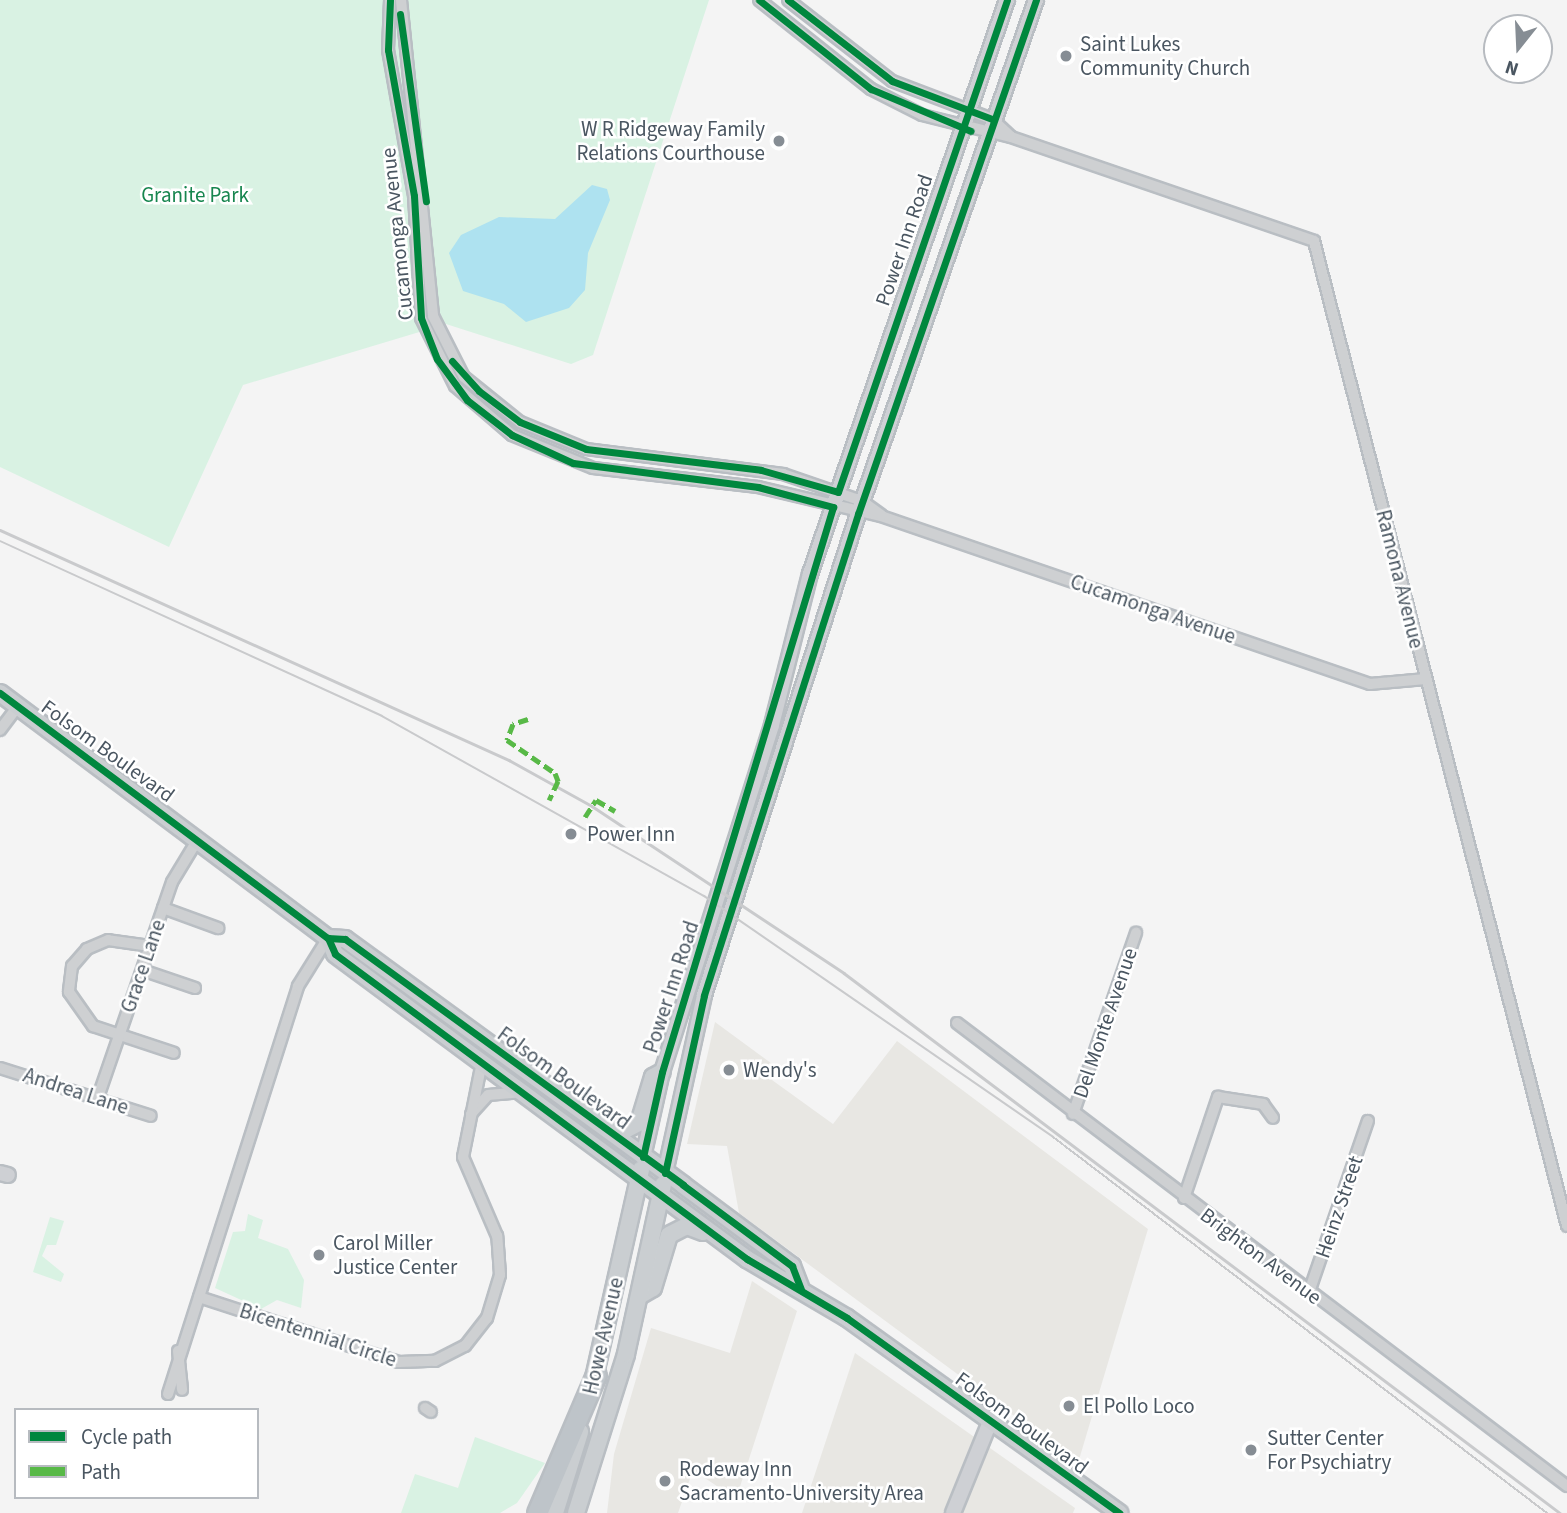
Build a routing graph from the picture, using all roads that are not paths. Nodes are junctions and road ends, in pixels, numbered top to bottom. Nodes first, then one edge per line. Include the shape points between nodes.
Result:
1 (390, 0) edge
2 (401, 0) edge
3 (759, 0) edge
4 (788, 0) edge
5 (1007, 0) edge
6 (1036, 0) edge
7 (966, 111) junction
8 (992, 120) junction
9 (961, 128) junction
10 (986, 136) junction
11 (1011, 137) junction
12 (838, 492) junction
13 (833, 507) junction
14 (860, 508) junction
15 (1426, 678) junction
16 (0, 693) edge
17 (18, 706) junction
18 (0, 730) edge
19 (198, 839) junction
20 (163, 908) junction
21 (218, 928) dead end
22 (1136, 933) dead end
23 (328, 938) junction
24 (150, 946) junction
25 (142, 970) junction
26 (195, 988) dead end
27 (957, 1023) dead end
28 (120, 1034) junction
29 (174, 1053) dead end
30 (482, 1062) junction
31 (0, 1068) edge
32 (662, 1072) junction
33 (522, 1092) junction
34 (98, 1097) junction
35 (1073, 1114) junction
36 (151, 1115) dead end
37 (1273, 1118) dead end
38 (591, 1119) junction
39 (1368, 1121) dead end
40 (466, 1122) junction
41 (643, 1157) junction
42 (666, 1172) junction
43 (639, 1179) junction
44 (661, 1195) junction
45 (1184, 1198) junction
46 (1567, 1227) edge
47 (718, 1237) junction
48 (801, 1289) junction
49 (1309, 1292) junction
50 (639, 1296) junction
51 (199, 1297) junction
52 (178, 1351) junction
53 (596, 1375) junction
54 (168, 1379) junction
55 (168, 1394) dead end
56 (990, 1422) junction
57 (1567, 1486) edge
58 (537, 1513) edge
59 (555, 1513) edge
60 (576, 1513) edge
61 (953, 1513) edge
62 (1119, 1513) edge

1 - 13 street, Cucamonga Avenue via 388,50 414,196 421,318 437,359 461,393 512,435 573,463 758,486
2 - 12 street, Cucamonga Avenue via 433,316 464,377 520,422 586,449 761,470
3 - 9 street, Ramona Avenue via 871,89
4 - 7 street, Ramona Avenue via 892,81
5 - 7 main road, Power Inn Road
6 - 8 main road, Power Inn Road
7 - 8 street, Ramona Avenue
7 - 9 main road, Power Inn Road
8 - 10 main road, Power Inn Road
8 - 11 street, Ramona Avenue
9 - 10 street, Ramona Avenue
9 - 12 main road, Power Inn Road
10 - 11 street, Ramona Avenue
10 - 14 main road, Power Inn Road
11 - 15 street, Ramona Avenue via 1314,241
12 - 13 main road, Power Inn Road
12 - 14 street, Cucamonga Avenue
13 - 14 street, Cucamonga Avenue
13 - 32 main road, Power Inn Road
14 - 15 street, Cucamonga Avenue via 1370,684
14 - 42 main road, Power Inn Road via 704,995
15 - 46 street, Ramona Avenue
16 - 17 main road, Folsom Boulevard
17 - 18 street
17 - 19 main road, Folsom Boulevard
19 - 20 street, Grace Lane via 181,859
19 - 23 main road, Folsom Boulevard
20 - 21 street
20 - 24 street, Grace Lane
22 - 35 street, Del Monte Avenue
23 - 30 main road, Folsom Boulevard via 335,954
23 - 38 main road, Folsom Boulevard via 345,939
23 - 51 street via 298,986
24 - 25 street, Grace Lane
24 - 28 street via 97,943 72,966 69,992 82,1017
25 - 26 street
25 - 28 street, Grace Lane
27 - 35 street, Brighton Avenue
28 - 29 street
28 - 34 street, Grace Lane
30 - 33 main road, Folsom Boulevard
30 - 40 street, Bicentennial Circle
31 - 34 street, Andrea Lane
32 - 38 main road via 653,1077 635,1127
32 - 41 main road, Power Inn Road
33 - 40 street via 488,1095
33 - 43 main road, Folsom Boulevard
34 - 36 street, Andrea Lane
35 - 45 street, Brighton Avenue
37 - 45 street via 1263,1104 1219,1097
38 - 41 main road, Folsom Boulevard
39 - 49 street, Heinz Street
40 - 51 street, Bicentennial Circle via 466,1170 497,1236 500,1275 487,1318 458,1350 435,1361 398,1362
41 - 42 main road, Folsom Boulevard
41 - 43 main road, Howe Avenue
42 - 44 main road, Howe Avenue
42 - 48 main road, Folsom Boulevard via 792,1266
43 - 44 main road, Folsom Boulevard
43 - 53 main road, Howe Avenue
44 - 47 main road, Folsom Boulevard
44 - 50 main road, Howe Avenue
45 - 49 street, Brighton Avenue
47 - 48 main road, Folsom Boulevard
47 - 50 main road via 687,1226 670,1235 653,1288
48 - 56 main road, Folsom Boulevard
49 - 57 street, Brighton Avenue
50 - 60 main road, Howe Avenue
51 - 52 street
52 - 54 street
52 - 54 street via 183,1387
53 - 58 highway
53 - 59 main road, Howe Avenue
54 - 55 street
56 - 61 main road
56 - 62 main road, Folsom Boulevard

